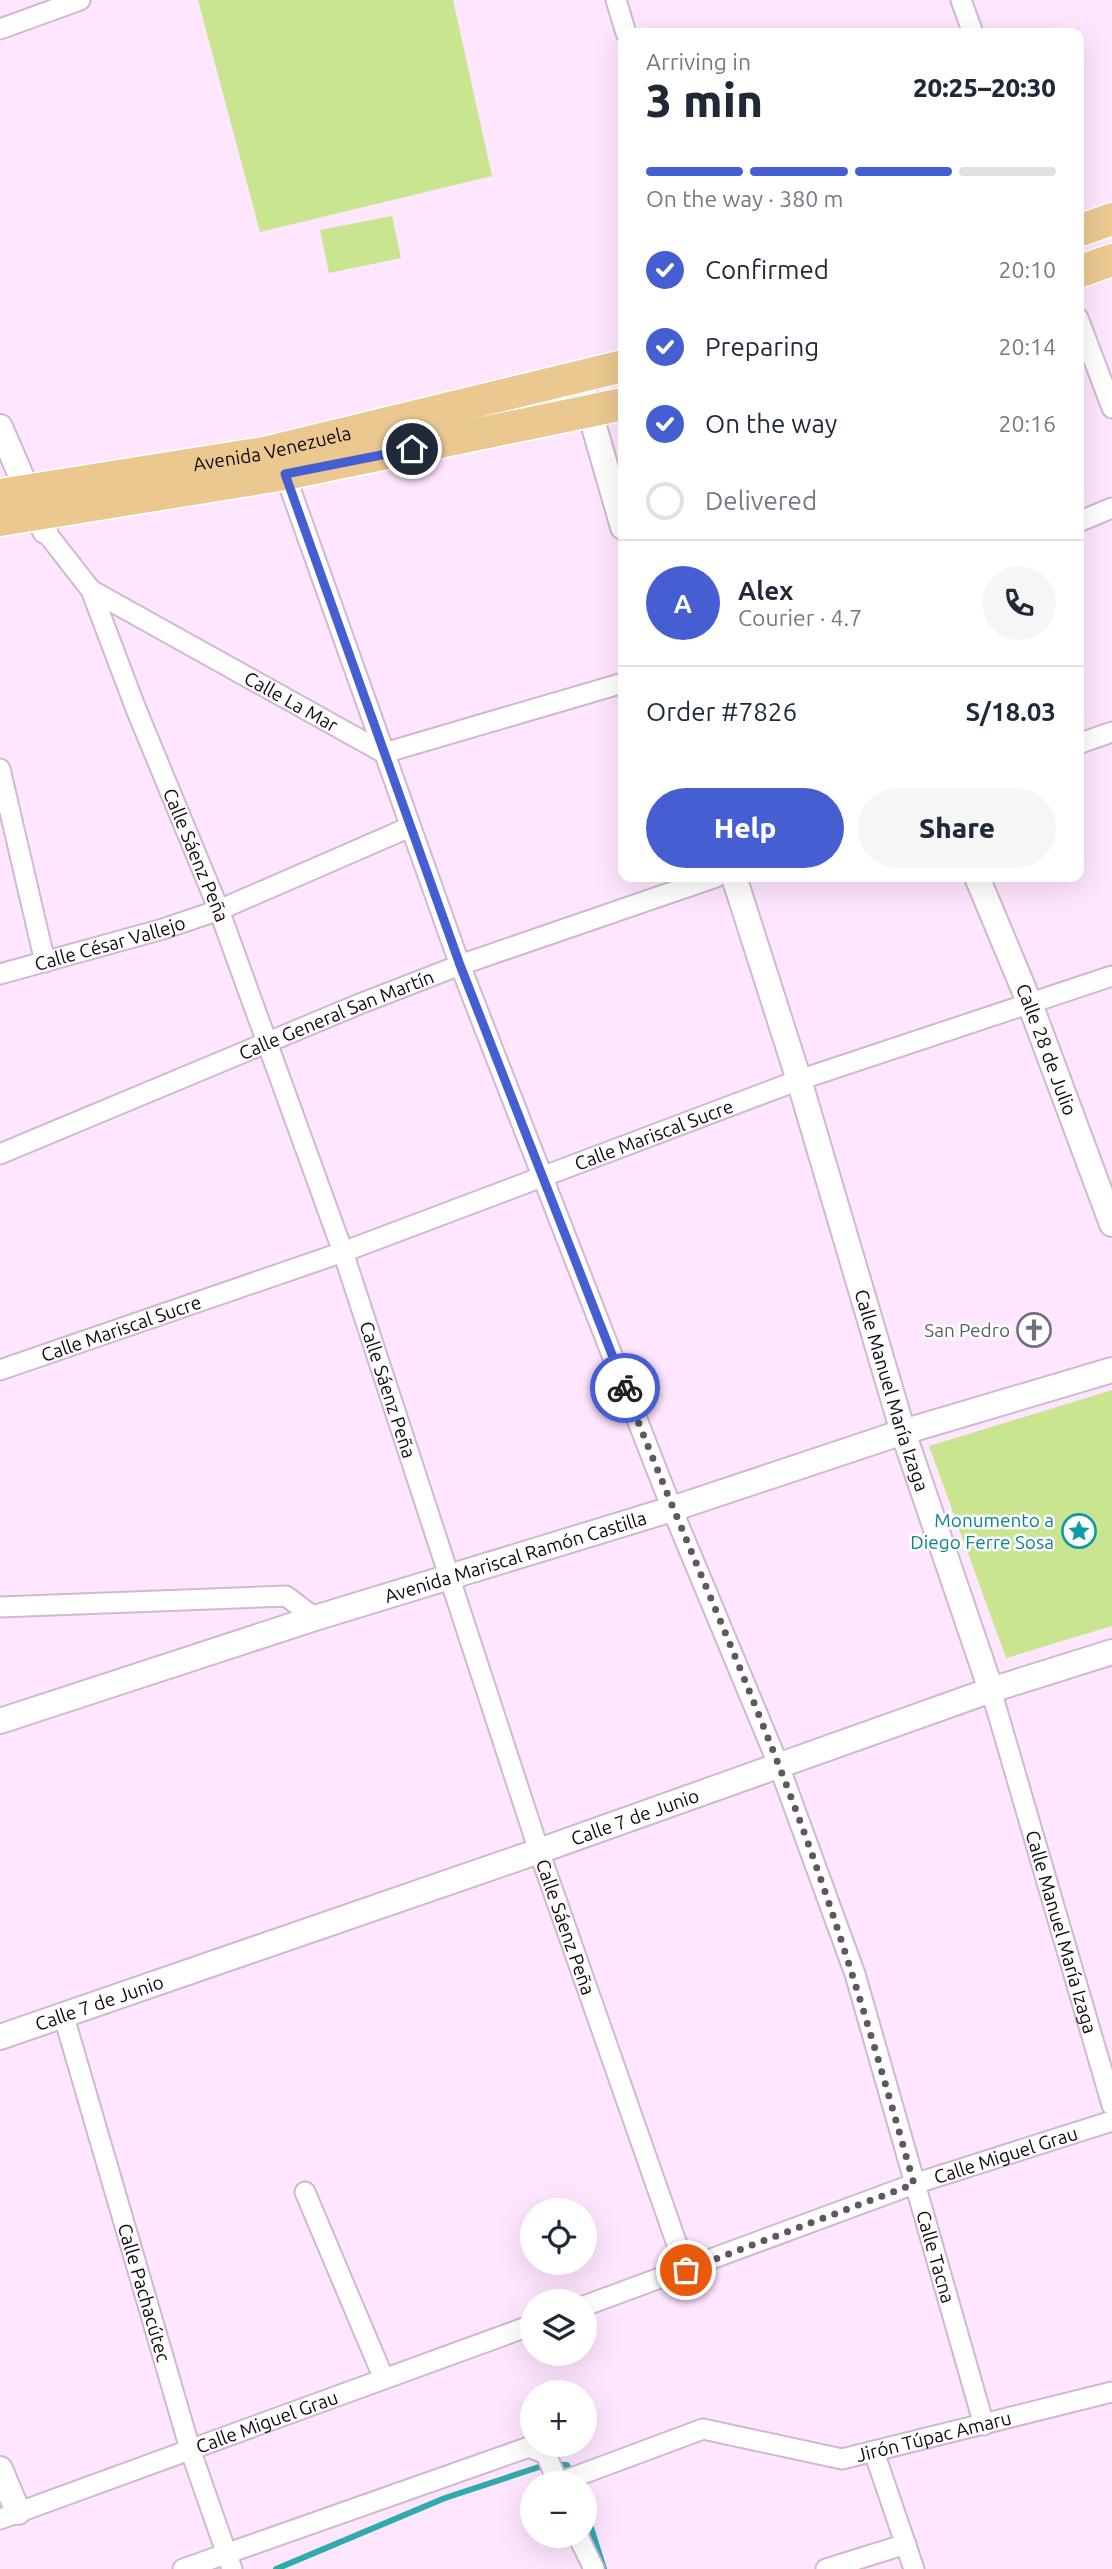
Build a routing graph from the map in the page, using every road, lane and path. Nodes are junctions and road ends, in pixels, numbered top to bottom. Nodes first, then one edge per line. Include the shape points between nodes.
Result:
1 (80, 0) edge
2 (616, 0) edge
3 (961, 0) edge
4 (624, 28) edge
5 (971, 28) edge
6 (0, 29) edge
7 (1112, 219) edge
8 (1084, 229) edge
9 (1112, 260) edge
10 (1084, 270) edge
11 (1084, 334) edge
12 (618, 367) edge
13 (580, 378) junction
14 (618, 405) edge
15 (1112, 408) edge
16 (590, 413) junction
17 (0, 427) edge
18 (0, 464) edge
19 (285, 474) junction
20 (1112, 508) edge
21 (21, 509) edge
22 (618, 510) edge
23 (1084, 520) edge
24 (91, 590) junction
25 (618, 684) edge
26 (1112, 732) edge
27 (1084, 742) edge
28 (384, 753) junction
29 (0, 769) edge
30 (410, 827) junction
31 (701, 882) edge
32 (736, 882) edge
33 (979, 882) edge
34 (219, 910) junction
35 (46, 962) junction
36 (460, 965) junction
37 (0, 974) edge
38 (1112, 976) edge
39 (1030, 1004) junction
40 (268, 1044) junction
41 (799, 1080) junction
42 (0, 1154) edge
43 (544, 1177) junction
44 (1107, 1198) edge
45 (1112, 1224) edge
46 (343, 1252) junction
47 (0, 1370) edge
48 (1112, 1370) edge
49 (904, 1432) junction
50 (672, 1509) junction
51 (449, 1578) junction
52 (0, 1607) edge
53 (315, 1618) junction
54 (1112, 1652) edge
55 (992, 1690) junction
56 (0, 1721) edge
57 (779, 1766) junction
58 (539, 1852) junction
59 (64, 2017) junction
60 (0, 2037) edge
61 (1112, 2105) edge
62 (1112, 2121) edge
63 (914, 2184) junction
64 (304, 2192) dead end
65 (686, 2270) junction
66 (597, 2301) edge
67 (520, 2329) edge
68 (384, 2379) junction
69 (1112, 2392) edge
70 (984, 2425) junction
71 (190, 2449) junction
72 (874, 2452) junction
73 (0, 2469) edge
74 (553, 2471) edge
75 (590, 2471) edge
76 (9, 2515) edge
77 (906, 2544) junction
78 (584, 2548) edge
79 (229, 2562) edge
80 (183, 2569) edge
81 (594, 2569) edge
82 (826, 2569) edge
83 (914, 2569) edge

1 - 6 street
2 - 4 street
3 - 5 street
7 - 8 main road
9 - 10 main road
11 - 15 street
12 - 13 main road, Avenida Venezuela
13 - 16 street
13 - 21 main road, Avenida Venezuela
14 - 16 main road, Avenida Venezuela
16 - 19 main road, Avenida Venezuela
16 - 22 street
17 - 21 street, Calle Sáenz Peña
18 - 21 street, Calle Sáenz Peña
19 - 21 main road, Avenida Venezuela
19 - 28 street, Calle Tacna
20 - 23 street
21 - 24 street, Calle Sáenz Peña
24 - 28 street, Calle La Mar
24 - 34 street, Calle Sáenz Peña
25 - 28 street
26 - 27 street
28 - 30 street, Calle Tacna
29 - 35 street
30 - 34 street, Calle César Vallejo
30 - 36 street, Calle Tacna
31 - 36 street, Calle General San Martín
32 - 41 street, Calle Manuel María Izaga
33 - 39 street, Calle 28 de Julio
34 - 35 street, Calle César Vallejo
34 - 40 street, Calle Sáenz Peña
35 - 37 street, Calle César Vallejo
36 - 40 street, Calle General San Martín
36 - 43 street, Calle Tacna
38 - 39 street, Calle Mariscal Sucre
39 - 41 street, Calle Mariscal Sucre
39 - 44 street, Calle 28 de Julio
40 - 42 street, Calle General San Martín
40 - 46 street, Calle Sáenz Peña
41 - 43 street, Calle Mariscal Sucre
41 - 49 street, Calle Manuel María Izaga
43 - 46 street, Calle Mariscal Sucre
43 - 50 street, Calle Tacna
44 - 45 street, Calle 28 de Julio
46 - 47 street, Calle Mariscal Sucre
46 - 51 street, Calle Sáenz Peña
48 - 49 street, Avenida Mariscal Ramón Castilla
49 - 50 street, Avenida Mariscal Ramón Castilla
49 - 55 street, Calle Manuel María Izaga
50 - 51 street, Avenida Mariscal Ramón Castilla
50 - 57 street, Calle Tacna
51 - 53 street, Avenida Mariscal Ramón Castilla
51 - 58 street, Calle Sáenz Peña
52 - 53 street via 286,1596
53 - 56 street, Avenida Mariscal Ramón Castilla
54 - 55 street, Calle 7 de Junio
55 - 57 street, Calle 7 de Junio
55 - 61 street, Calle Manuel María Izaga
57 - 58 street, Calle 7 de Junio
57 - 63 street, Calle Tacna via 855,1974
58 - 59 street, Calle 7 de Junio
58 - 65 street, Calle Sáenz Peña
59 - 60 street, Calle 7 de Junio
59 - 71 street, Calle Pachacútec
62 - 63 street, Calle Miguel Grau
63 - 65 street, Calle Miguel Grau
63 - 70 street, Calle Tacna
64 - 68 street
65 - 66 street, Calle Miguel Grau
67 - 68 street, Calle Miguel Grau
68 - 71 street, Calle Miguel Grau
69 - 70 street, Jirón Túpac Amaru
70 - 72 street, Jirón Túpac Amaru
71 - 76 street, Calle Miguel Grau
71 - 79 street, Calle Pachacútec
72 - 75 street, Jirón Túpac Amaru via 842,2459 704,2429
72 - 77 street
73 - 76 street
74 - 79 street via 546,2454 529,2447
77 - 82 street
77 - 83 street
78 - 81 street
79 - 80 street

